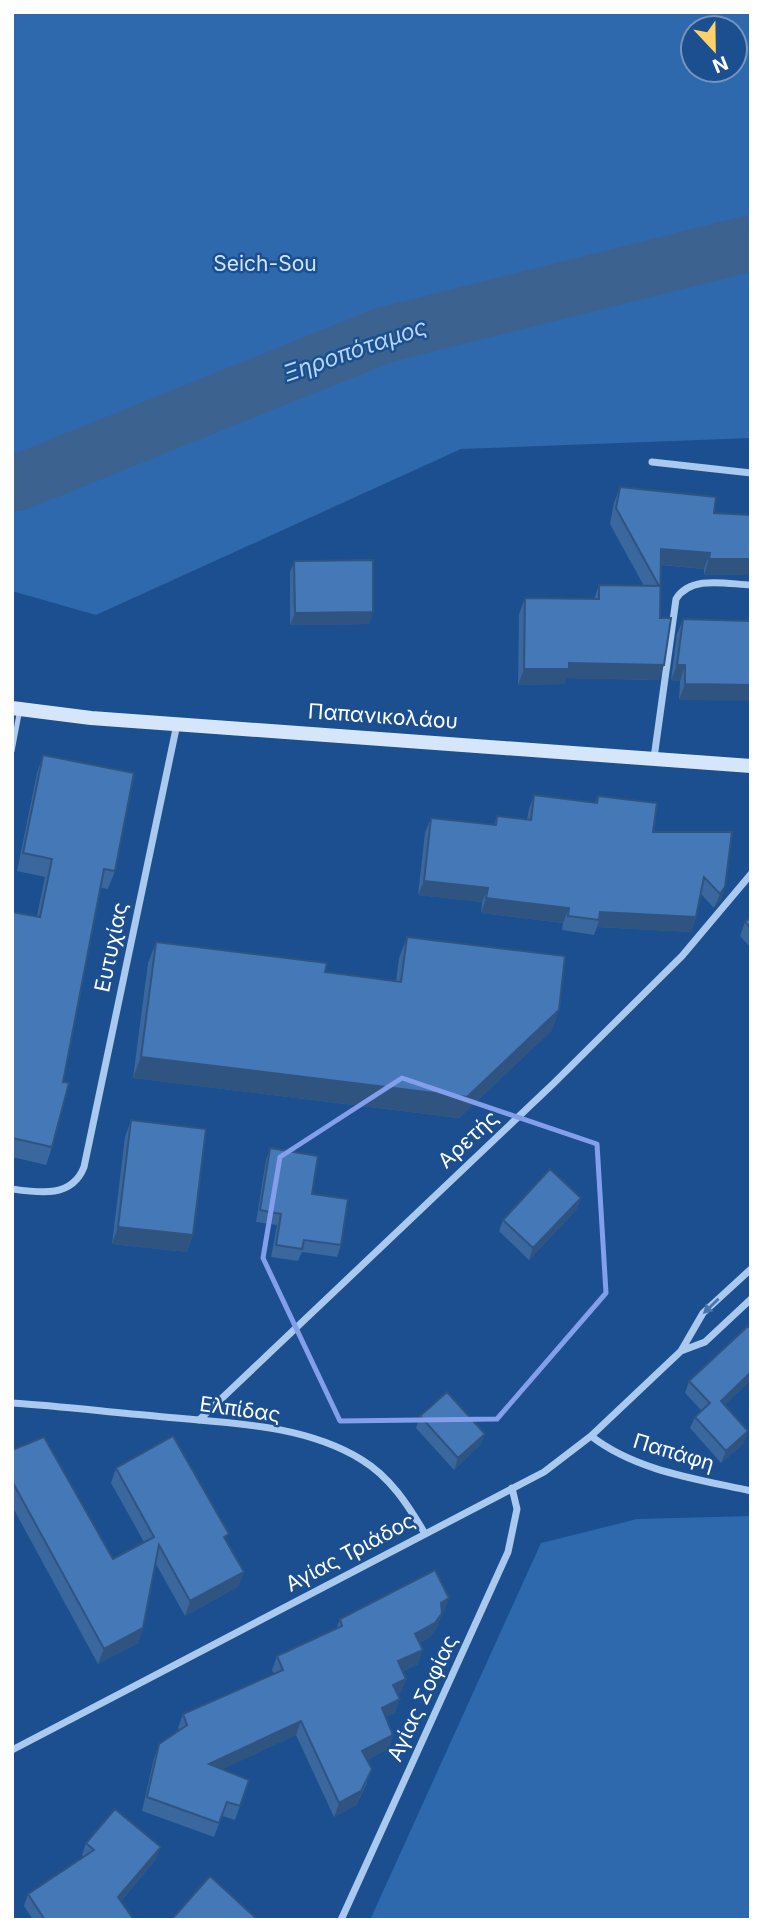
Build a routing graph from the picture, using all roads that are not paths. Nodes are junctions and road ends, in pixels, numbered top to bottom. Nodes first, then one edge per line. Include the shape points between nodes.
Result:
1 (653, 462) dead end
2 (751, 473) edge
3 (751, 585) edge
4 (16, 708) edge
5 (177, 723) junction
6 (12, 751) edge
7 (654, 758) junction
8 (751, 766) edge
9 (751, 874) edge
10 (12, 1189) edge
11 (751, 1269) edge
12 (751, 1299) edge
13 (681, 1351) junction
14 (12, 1403) edge
15 (199, 1420) junction
16 (591, 1436) junction
17 (512, 1488) junction
18 (751, 1491) edge
19 (424, 1532) junction
20 (12, 1750) edge
21 (341, 1920) edge

1 - 2 street
3 - 7 street via 696,584 676,599
4 - 5 main road, Παπανικολάου
4 - 6 lane
5 - 7 main road, Παπανικολάου
5 - 10 street, Ευτυχίας via 80,1178 56,1192
7 - 8 main road, Παπανικολάου
9 - 15 street, Αρετής via 682,956 554,1083
11 -> 13 street, Αγίας Τριάδος via 703,1313
12 - 13 street, Αγίας Τριάδος via 705,1342
13 - 16 street, Αγίας Τριάδος
14 - 15 street, Ελπίδας
15 - 19 street, Ελπίδας via 290,1434 344,1450 364,1460 388,1482
16 - 17 street, Αγίας Τριάδος via 544,1472
16 - 18 street, Παπάφη via 651,1467
17 - 19 street, Αγίας Τριάδος
17 - 21 street, Αγίας Σοφίας via 517,1509 509,1552
19 - 20 street, Αγίας Τριάδος

